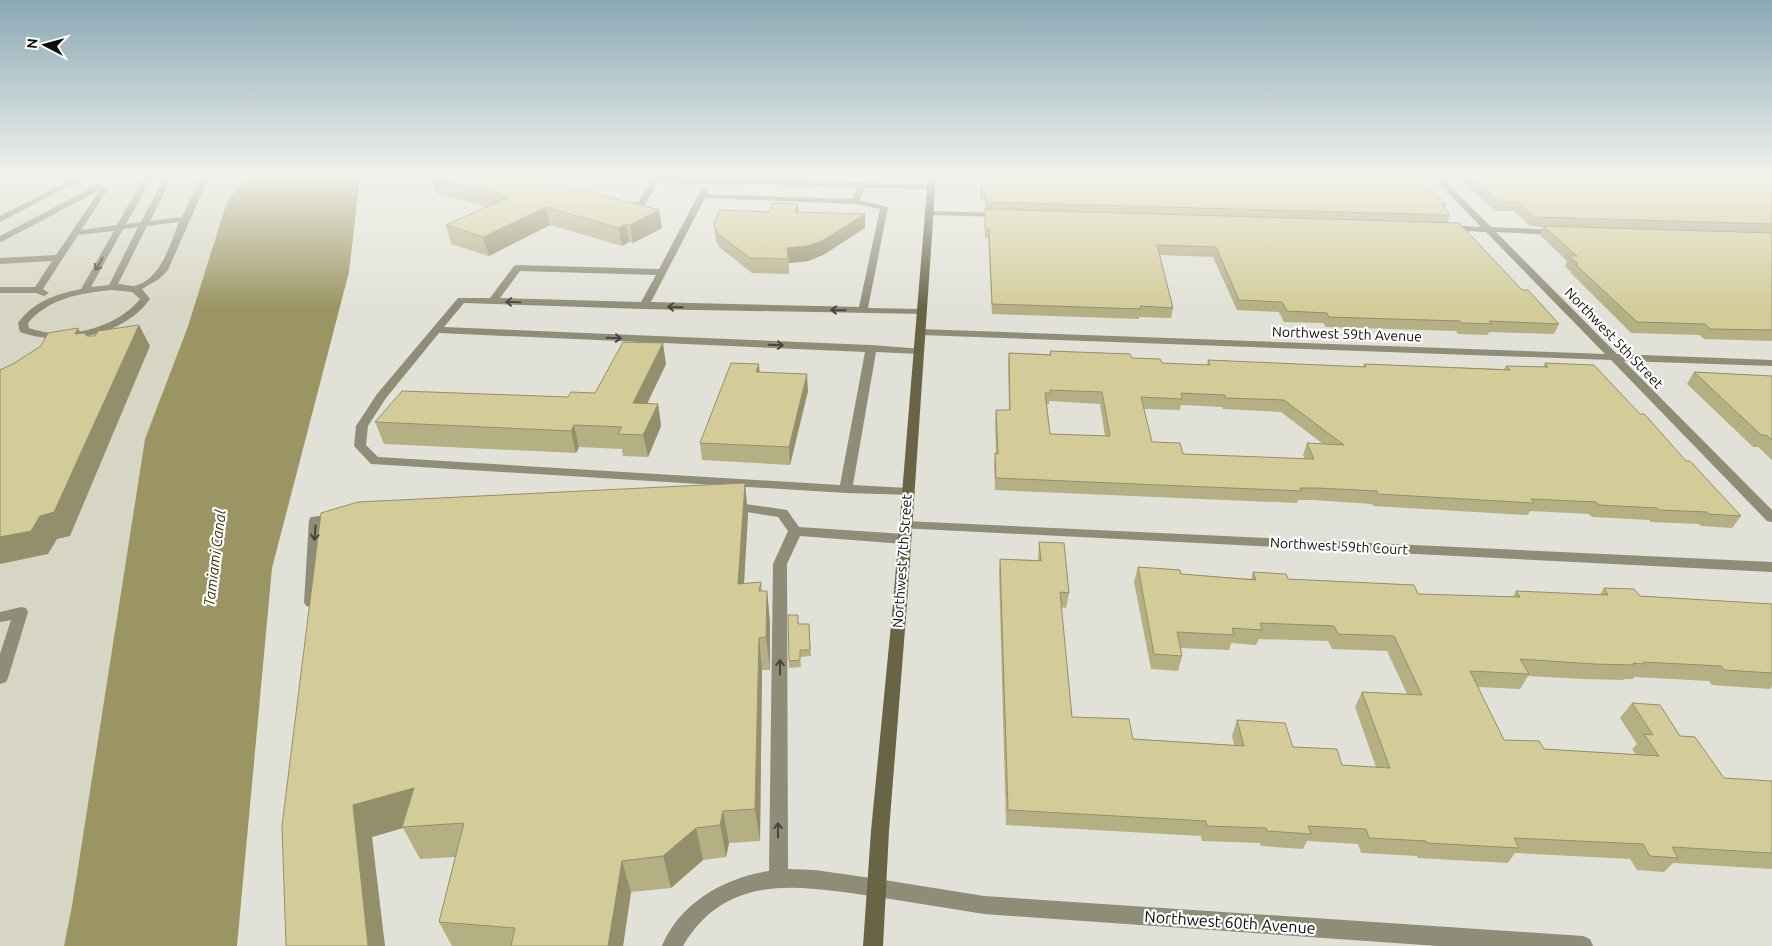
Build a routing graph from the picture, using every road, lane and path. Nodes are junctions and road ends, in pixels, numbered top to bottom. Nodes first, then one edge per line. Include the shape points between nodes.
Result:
1 (35, 220) edge
2 (83, 220) edge
3 (125, 220) edge
4 (146, 220) edge
5 (176, 220) edge
6 (185, 220) edge
7 (689, 220) edge
8 (881, 220) edge
9 (928, 220) edge
10 (1479, 220) edge
11 (144, 224) junction
12 (121, 227) junction
13 (1442, 228) edge
14 (1488, 230) junction
15 (1568, 232) edge
16 (75, 233) junction
17 (0, 239) edge
18 (58, 258) junction
19 (0, 261) edge
20 (661, 272) junction
21 (112, 287) junction
22 (135, 289) junction
23 (0, 290) edge
24 (38, 290) junction
25 (84, 291) junction
26 (55, 300) junction
27 (493, 301) junction
28 (644, 306) junction
29 (863, 310) junction
30 (921, 312) junction
31 (104, 327) junction
32 (436, 330) junction
33 (920, 332) junction
34 (107, 342) edge
35 (871, 348) junction
36 (919, 351) junction
37 (1614, 358) junction
38 (1772, 363) edge
39 (846, 489) junction
40 (908, 492) junction
41 (714, 504) edge
42 (355, 516) edge
43 (1772, 518) edge
44 (795, 531) junction
45 (905, 532) junction
46 (1772, 567) edge
47 (0, 617) edge
48 (309, 619) edge
49 (0, 678) edge
50 (778, 878) junction
51 (878, 888) junction
52 (672, 946) edge
53 (873, 946) edge
54 (1583, 946) edge

1 - 17 street
2 - 16 street
3 - 12 street
4 - 11 street
5 - 11 street
6 - 22 street via 163,270
7 - 20 street
8 - 29 street
9 - 30 main road, Northwest 7th Street
10 - 14 street, Northwest 5th Street
11 - 12 street
11 - 21 street
12 - 16 street
12 -> 25 street
13 - 14 street
14 - 15 street
14 - 37 street, Northwest 5th Street
16 - 18 street
18 - 19 street
18 - 24 street
20 - 27 street via 517,268
20 - 28 street
21 - 22 street
21 - 25 street
22 - 31 street via 145,298 141,305 133,313
23 - 24 street
24 - 26 street
25 - 26 street
26 - 31 street via 28,315 23,323 24,330 55,336
28 -> 27 street
27 - 32 street via 461,300
29 -> 28 street
29 - 30 street
30 - 33 main road, Northwest 7th Street
31 - 34 street
32 -> 35 street
32 - 39 street via 381,396 362,426 360,446 374,461
33 - 36 main road, Northwest 7th Street
33 - 37 street, Northwest 59th Avenue
35 - 36 street
35 - 39 street
36 - 40 main road, Northwest 7th Street
37 - 38 street, Northwest 59th Avenue
37 - 43 street, Northwest 5th Street
39 - 40 street
40 - 45 main road, Northwest 7th Street
41 - 44 street via 782,513
42 -> 48 street via 316,520
44 - 45 street, Northwest 59th Court
50 -> 44 street via 780,564
45 - 46 street, Northwest 59th Court
45 - 51 main road, Northwest 7th Street
47 - 49 street via 21,612
50 - 51 street, Northwest 60th Avenue
50 - 52 street, Northwest 60th Avenue via 730,891 710,901 682,929
51 - 53 main road, Northwest 7th Street
51 - 54 street, Northwest 60th Avenue via 984,904

